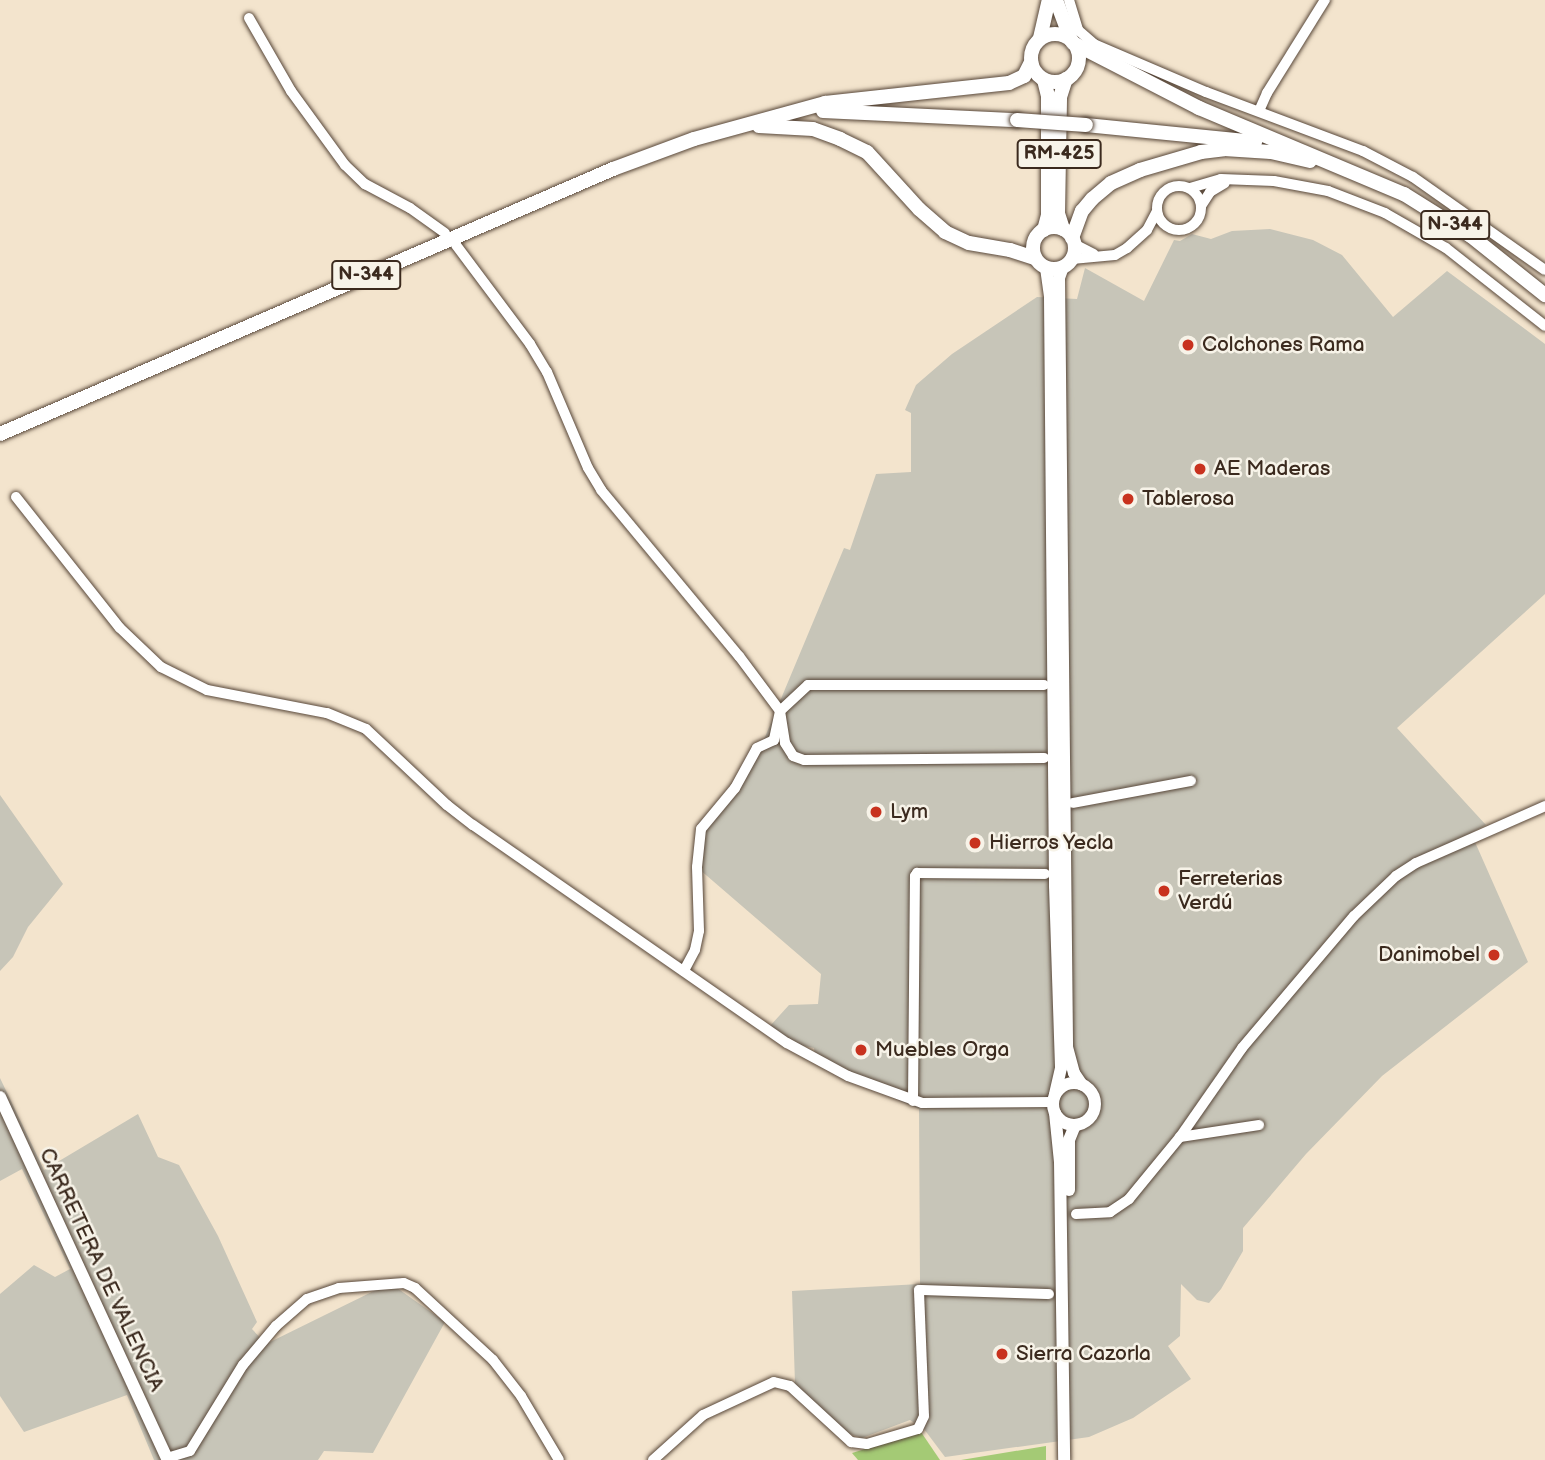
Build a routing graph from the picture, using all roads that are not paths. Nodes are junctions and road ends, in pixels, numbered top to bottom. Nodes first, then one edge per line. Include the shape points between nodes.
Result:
1 (1049, 0) edge
2 (1056, 0) edge
3 (1069, 0) edge
4 (1325, 0) edge
5 (249, 18) dead end
6 (1040, 38) junction
7 (1072, 41) junction
8 (1031, 62) junction
9 (1066, 79) junction
10 (1044, 80) junction
11 (1259, 111) junction
12 (773, 116) junction
13 (736, 126) junction
14 (1311, 155) junction
15 (1355, 171) junction
16 (1240, 178) junction
17 (1190, 188) junction
18 (1201, 206) junction
19 (1157, 211) junction
20 (1044, 230) junction
21 (1173, 230) junction
22 (445, 233) dead end
23 (1139, 238) junction
24 (456, 245) dead end
25 (1069, 248) junction
26 (1041, 263) junction
27 (1545, 270) edge
28 (1545, 295) edge
29 (1545, 326) edge
30 (0, 434) edge
31 (16, 497) dead end
32 (1044, 685) dead end
33 (780, 711) junction
34 (1044, 758) dead end
35 (1191, 781) dead end
36 (1073, 803) dead end
37 (1545, 806) edge
38 (1045, 874) dead end
39 (684, 971) junction
40 (1082, 1085) junction
41 (0, 1097) edge
42 (913, 1101) junction
43 (1054, 1103) junction
44 (1075, 1125) junction
45 (1259, 1125) dead end
46 (1180, 1137) junction
47 (1076, 1214) dead end
48 (1049, 1293) dead end
49 (167, 1459) edge
50 (559, 1460) edge
51 (653, 1460) edge
52 (1064, 1460) edge
53 (1070, 1460) edge

1 - 6 highway
2 - 7 highway
3 - 11 street via 1075,24 1088,41
4 - 11 street
5 - 22 street via 291,91 345,165 365,184
6 - 7 highway via 1052,34
6 - 8 highway via 1032,49
7 - 9 highway via 1078,62
7 - 14 highway via 1199,108
8 - 10 highway
8 - 12 highway via 1024,76 1009,83 825,103
9 - 10 highway
9 - 25 highway, RM-425 via 1060,97 1058,214
10 - 20 highway, RM-425 via 1048,96 1048,215
11 - 27 street via 1363,150 1413,177
12 - 13 highway, N-344
12 - 14 highway, N-344, bridge via 826,110 1086,125 1213,136
13 - 26 highway via 785,125 840,139 867,152 945,232 969,243 1022,253
13 - 30 highway, N-344 via 613,169
14 - 15 highway, N-344
15 - 25 highway via 1270,152 1201,152 1111,183 1082,211
15 - 28 highway, N-344 via 1440,215
16 - 17 street
16 - 18 street via 1210,191
16 - 29 street via 1312,187 1385,213 1446,248
17 - 18 street
17 - 19 street via 1176,185 1163,191
18 - 21 street via 1195,223 1185,230
19 - 21 street via 1162,223
19 - 23 street
20 - 25 highway
20 - 26 highway via 1033,246
21 - 23 street
23 - 25 street via 1115,255 1098,256
24 - 33 street via 539,358 601,490
25 - 26 highway
25 - 40 main road via 1059,278 1068,1047
26 - 43 main road via 1050,286 1061,1068
31 - 39 street via 120,628 161,667 207,690 327,713 366,729 447,805
32 - 33 street via 808,685
33 - 34 street via 785,743 798,759
33 - 39 street via 774,740 757,748 736,788 701,829 699,931
35 - 36 street
37 - 46 street via 1410,866 1381,889 1242,1048
38 - 42 street via 915,876
39 - 42 street via 787,1043 848,1076
40 - 43 main road via 1070,1084
40 - 44 main road via 1092,1094 1095,1107 1088,1120
41 - 49 main road, CARRETERA DE VALENCIA
42 - 43 street
43 - 44 main road via 1061,1121
43 - 52 main road via 1060,1162
44 - 53 main road via 1069,1140
45 - 46 street
46 - 47 street via 1117,1210
48 - 51 street via 919,1290 924,1416 918,1429 867,1444 850,1442 790,1385 775,1382 703,1415
49 - 50 street via 190,1451 243,1364 307,1299 339,1288 404,1283 493,1360 521,1396

